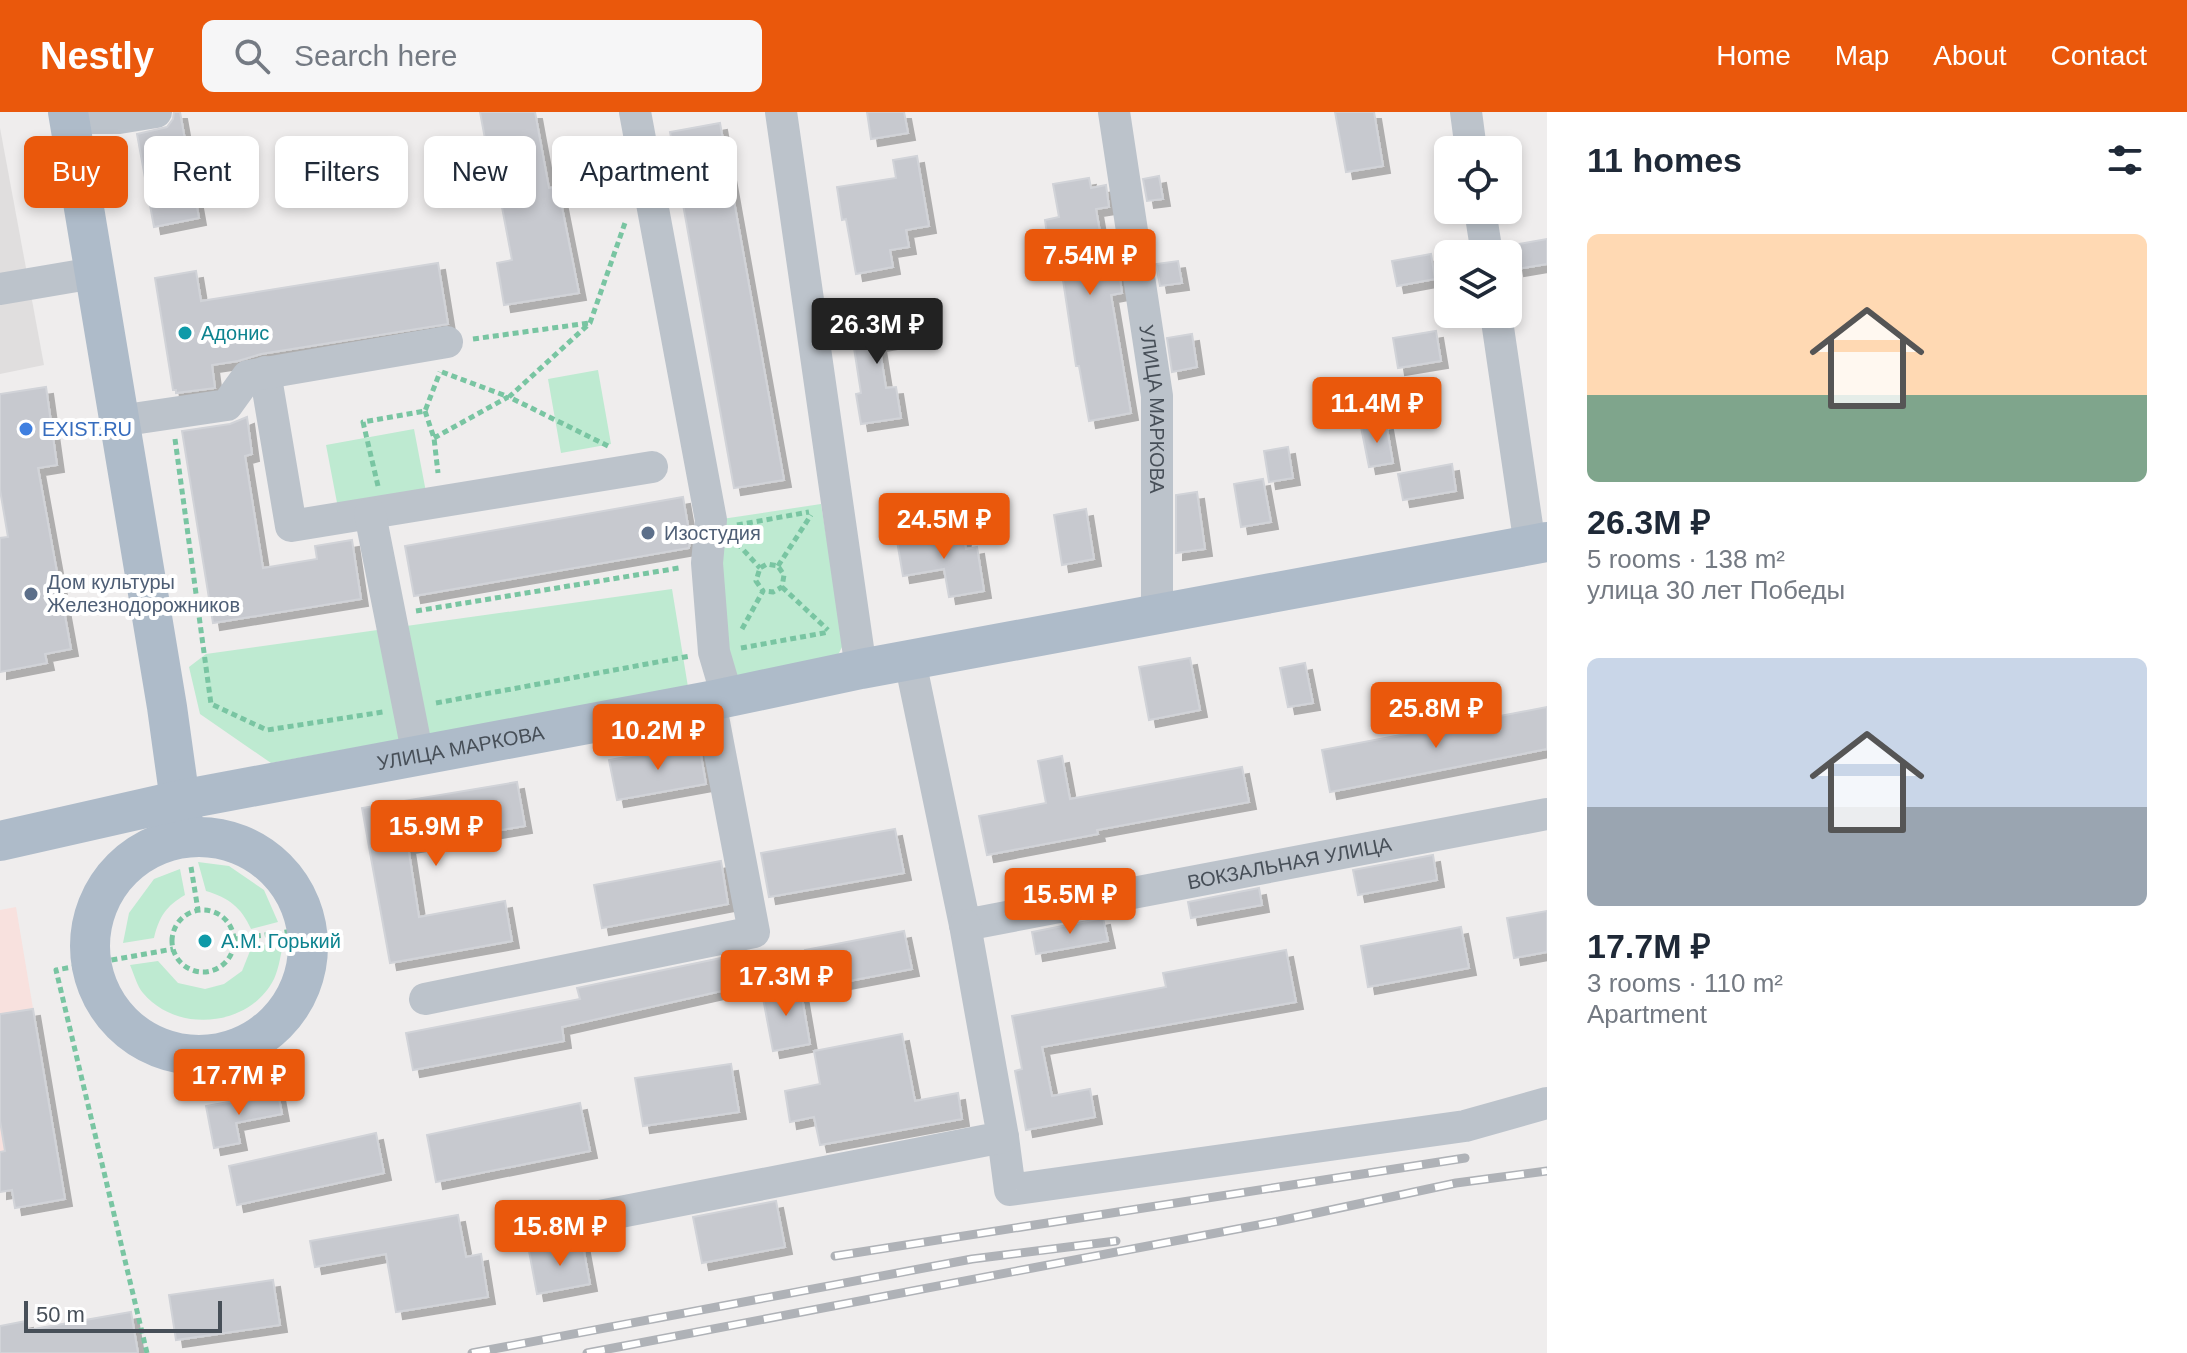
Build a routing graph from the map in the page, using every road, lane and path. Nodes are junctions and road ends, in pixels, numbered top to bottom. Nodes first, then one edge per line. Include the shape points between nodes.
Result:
1 (156, 112) edge
2 (635, 112) edge
3 (781, 112) edge
4 (1114, 112) edge
5 (1466, 112) edge
6 (68, 115) edge
7 (640, 136) edge
8 (1469, 136) edge
9 (630, 208) edge
10 (653, 208) edge
11 (94, 273) junction
12 (0, 289) edge
13 (590, 323) junction
14 (1499, 328) edge
15 (388, 352) junction
16 (444, 357) junction
17 (265, 372) junction
18 (509, 397) junction
19 (425, 411) junction
20 (119, 421) junction
21 (434, 438) junction
22 (652, 467) joint
23 (441, 502) junction
24 (814, 511) junction
25 (376, 512) junction
26 (816, 526) dead end
27 (723, 528) dead end
28 (732, 538) dead end
29 (1539, 544) edge
30 (707, 563) junction
31 (778, 566) junction
32 (760, 568) junction
33 (782, 587) junction
34 (763, 591) junction
35 (1157, 614) junction
36 (390, 616) junction
37 (837, 626) junction
38 (737, 638) dead end
39 (730, 650) dead end
40 (910, 661) junction
41 (861, 669) junction
42 (719, 699) junction
43 (418, 756) junction
44 (1547, 814) edge
45 (183, 818) junction
46 (0, 841) edge
47 (198, 910) junction
48 (965, 925) junction
49 (308, 929) junction
50 (235, 939) junction
51 (173, 949) junction
52 (90, 962) junction
53 (425, 999) dead end
54 (1547, 1103) edge
55 (1003, 1137) junction
56 (513, 1233) dead end
57 (147, 1353) edge

1 - 6 street via 119,118
2 - 7 street
3 - 37 street
4 - 35 street, УЛИЦА МАРКОВА via 1157,396
5 - 8 street
6 - 11 main road
9 - 13 path
10 - 30 street via 711,520
11 - 12 street
11 - 20 main road
13 - 16 path
13 - 18 path
14 - 29 street
15 - 16 street
15 - 16 path
15 - 17 street
16 - 18 path
16 - 19 path
17 - 20 street via 248,376 227,405
17 - 25 street via 291,526
18 - 21 path
18 - 22 path
19 - 21 path
19 - 25 path via 363,422
20 - 45 main road
21 - 23 path
22 - 23 street
23 - 25 street
24 - 26 path
24 - 27 path
24 - 31 path
25 - 36 street
28 - 32 path
29 - 35 main road, УЛИЦА МАРКОВА
30 - 36 path
30 - 42 street
31 - 32 path
31 - 33 path via 784,575
32 - 34 path via 756,581
33 - 34 path
33 - 37 path
34 - 38 path
35 - 40 main road, УЛИЦА МАРКОВА
36 - 43 street
37 - 39 path
37 - 41 street
40 - 41 main road, УЛИЦА МАРКОВА
40 - 48 street
41 - 42 main road, УЛИЦА МАРКОВА
42 - 43 main road, УЛИЦА МАРКОВА
42 - 53 street via 754,932
43 - 45 main road, УЛИЦА МАРКОВА
44 - 48 street, ВОКЗАЛЬНАЯ УЛИЦА
45 - 46 main road, УЛИЦА МАРКОВА
45 - 47 path
45 - 49 main road via 251,849 278,869 297,897
45 - 52 main road via 111,879 96,905 89,933
47 - 50 path via 219,913
47 - 51 path via 176,923
48 - 55 street
49 - 50 path
49 - 52 main road via 308,963 297,996 277,1024 249,1044 216,1055 181,1055 148,1044 120,1023 100,996
50 - 51 path via 228,960 208,972 186,967
51 - 52 path
52 - 57 path via 56,970
54 - 55 street via 1465,1126 1010,1190
55 - 56 street

